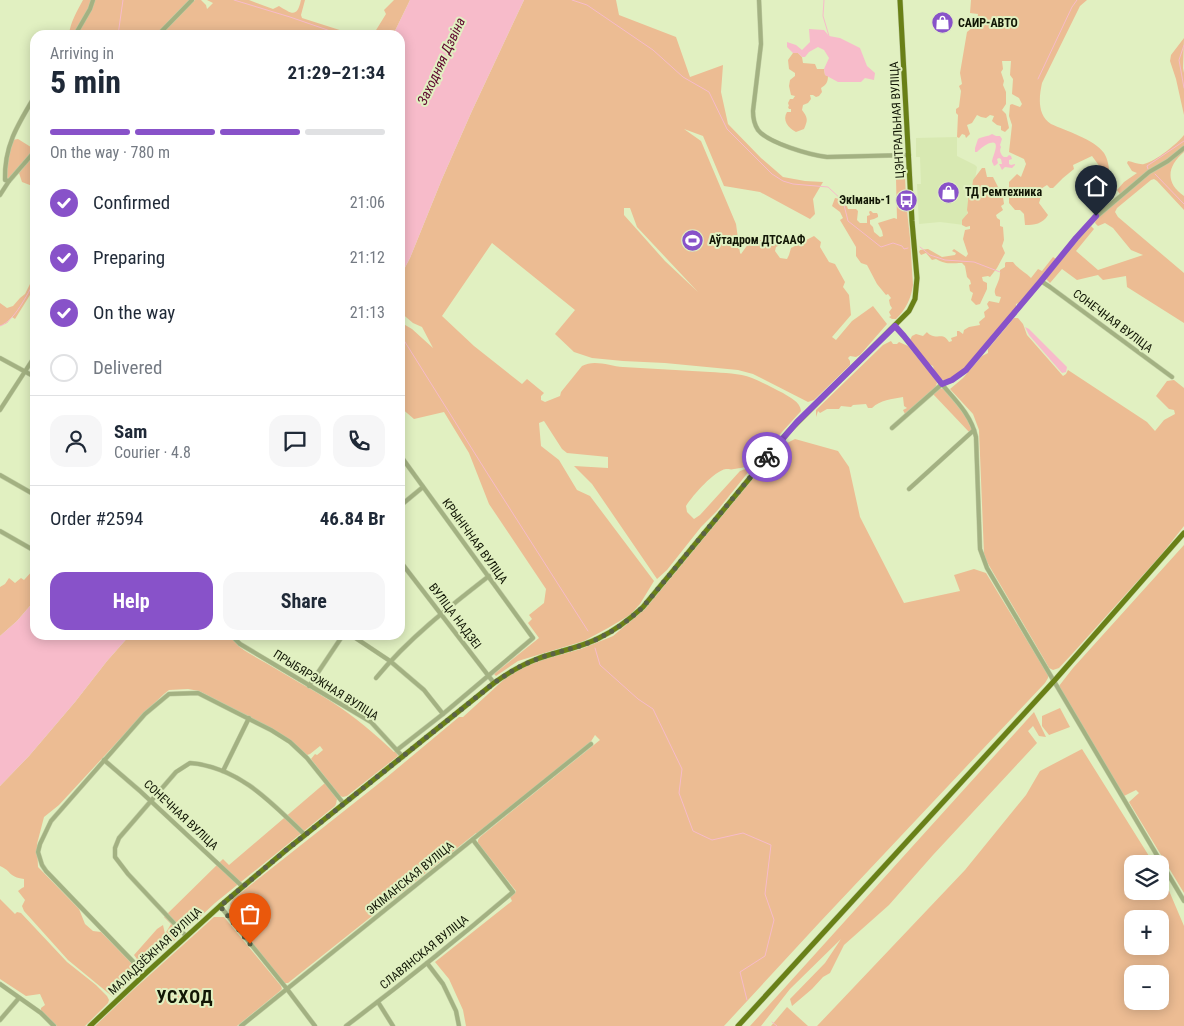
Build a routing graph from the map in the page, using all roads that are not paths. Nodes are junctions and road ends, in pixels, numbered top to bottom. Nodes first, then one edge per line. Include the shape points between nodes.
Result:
1 (93, 0) edge
2 (192, 0) edge
3 (759, 0) edge
4 (900, 0) edge
5 (78, 30) edge
6 (163, 30) edge
7 (30, 105) edge
8 (1184, 148) edge
9 (909, 155) junction
10 (30, 157) edge
11 (9, 181) junction
12 (0, 195) edge
13 (1041, 281) junction
14 (915, 300) joint
15 (895, 326) junction
16 (0, 358) edge
17 (30, 364) edge
18 (25, 371) junction
19 (30, 374) edge
20 (1172, 377) dead end
21 (942, 384) junction
22 (0, 410) edge
23 (892, 428) dead end
24 (974, 430) junction
25 (405, 462) edge
26 (0, 476) edge
27 (423, 488) junction
28 (909, 489) dead end
29 (30, 492) edge
30 (405, 502) edge
31 (2, 531) edge
32 (1184, 533) edge
33 (0, 538) edge
34 (30, 548) edge
35 (406, 568) edge
36 (489, 576) junction
37 (441, 614) junction
38 (236, 640) edge
39 (339, 640) edge
40 (358, 640) edge
41 (390, 661) junction
42 (488, 676) junction
43 (376, 678) dead end
44 (1054, 681) junction
45 (494, 683) junction
46 (310, 686) junction
47 (443, 714) junction
48 (249, 718) junction
49 (591, 744) dead end
50 (397, 750) junction
51 (403, 757) junction
52 (104, 760) junction
53 (223, 771) junction
54 (151, 801) junction
55 (344, 804) junction
56 (305, 835) junction
57 (473, 840) junction
58 (243, 887) junction
59 (1184, 901) edge
60 (220, 906) junction
61 (186, 936) junction
62 (427, 963) junction
63 (145, 974) junction
64 (0, 984) edge
65 (287, 989) junction
66 (19, 998) junction
67 (378, 1002) junction
68 (0, 1020) edge
69 (54, 1026) edge
70 (90, 1026) edge
71 (241, 1026) edge
72 (315, 1026) edge
73 (346, 1026) edge
74 (393, 1026) edge
75 (459, 1026) edge
76 (738, 1026) edge

1 - 5 street
2 - 6 street
3 - 9 street via 761,44 753,111 758,130 768,138 814,155
4 - 9 main road, ЦЭНТРАЛЬНАЯ ВУЛІЦА
7 - 11 street via 11,140 4,166 5,180
8 - 13 street via 1096,216
9 - 14 main road, ЦЭНТРАЛЬНАЯ ВУЛІЦА via 917,278
10 - 11 street
11 - 12 street
13 - 20 street, СОНЕЧНАЯ ВУЛІЦА
13 - 21 street via 966,370
14 - 15 main road, МАЛАДЗЁЖНАЯ ВУЛІЦА
15 - 21 street
15 - 45 main road, МАЛАДЗЁЖНАЯ ВУЛІЦА via 788,432 643,607 599,639 539,658
16 - 18 street
17 - 18 street
18 - 19 street
18 - 22 street
21 - 23 street
21 - 24 street
24 - 28 street
24 - 44 street via 980,549 987,568
25 - 27 street, КРЫНІЧНАЯ ВУЛІЦА
26 - 29 street
27 - 30 street
27 - 36 street, КРЫНІЧНАЯ ВУЛІЦА
31 - 33 street
31 - 34 street
32 - 44 main road
35 - 37 street, ВУЛІЦА НАДЗЕІ
36 - 37 street
36 - 42 street, КРЫНІЧНАЯ ВУЛІЦА via 533,638
37 - 41 street
37 - 42 street, ВУЛІЦА НАДЗЕІ
38 - 46 street, ПРЫБЯРЭЖНАЯ ВУЛІЦА
39 - 46 street
40 - 41 street
41 - 43 street
41 - 47 street via 424,690
42 - 45 street, ВУЛІЦА НАДЗЕІ
42 - 47 street
44 - 59 street
44 - 76 main road
45 - 51 main road, МАЛАДЗЁЖНАЯ ВУЛІЦА
46 - 50 street, ПРЫБЯРЭЖНАЯ ВУЛІЦА via 372,722
47 - 50 street
48 - 52 street via 198,693 170,694 145,714
48 - 53 street
48 - 55 street via 290,742
49 - 57 street, ЭКІМАНСКАЯ ВУЛІЦА
50 - 51 street, ПРЫБЯРЭЖНАЯ ВУЛІЦА
51 - 55 main road, МАЛАДЗЁЖНАЯ ВУЛІЦА
52 - 54 street, СОНЕЧНАЯ ВУЛІЦА
52 - 63 street via 51,821 40,844 39,858 46,871
53 - 54 street via 190,763 176,772
53 - 56 street via 268,799
54 - 58 street, СОНЕЧНАЯ ВУЛІЦА
54 - 61 street via 119,838 115,857
55 - 56 main road, МАЛАДЗЁЖНАЯ ВУЛІЦА
56 - 58 main road, МАЛАДЗЁЖНАЯ ВУЛІЦА
57 - 62 street, СЛАВЯНСКАЯ ВУЛІЦА via 513,892
57 - 65 street, ЭКІМАНСКАЯ ВУЛІЦА
58 - 60 main road, МАЛАДЗЁЖНАЯ ВУЛІЦА
60 - 61 main road, МАЛАДЗЁЖНАЯ ВУЛІЦА
60 - 65 street
61 - 63 main road, МАЛАДЗЁЖНАЯ ВУЛІЦА
62 - 67 street, СЛАВЯНСКАЯ ВУЛІЦА
62 - 75 street via 443,984 456,1011
63 - 70 main road, МАЛАДЗЁЖНАЯ ВУЛІЦА
64 - 66 street
65 - 71 street, ЭКІМАНСКАЯ ВУЛІЦА
65 - 72 street
66 - 68 street
66 - 69 street
67 - 73 street, СЛАВЯНСКАЯ ВУЛІЦА
67 - 74 street

